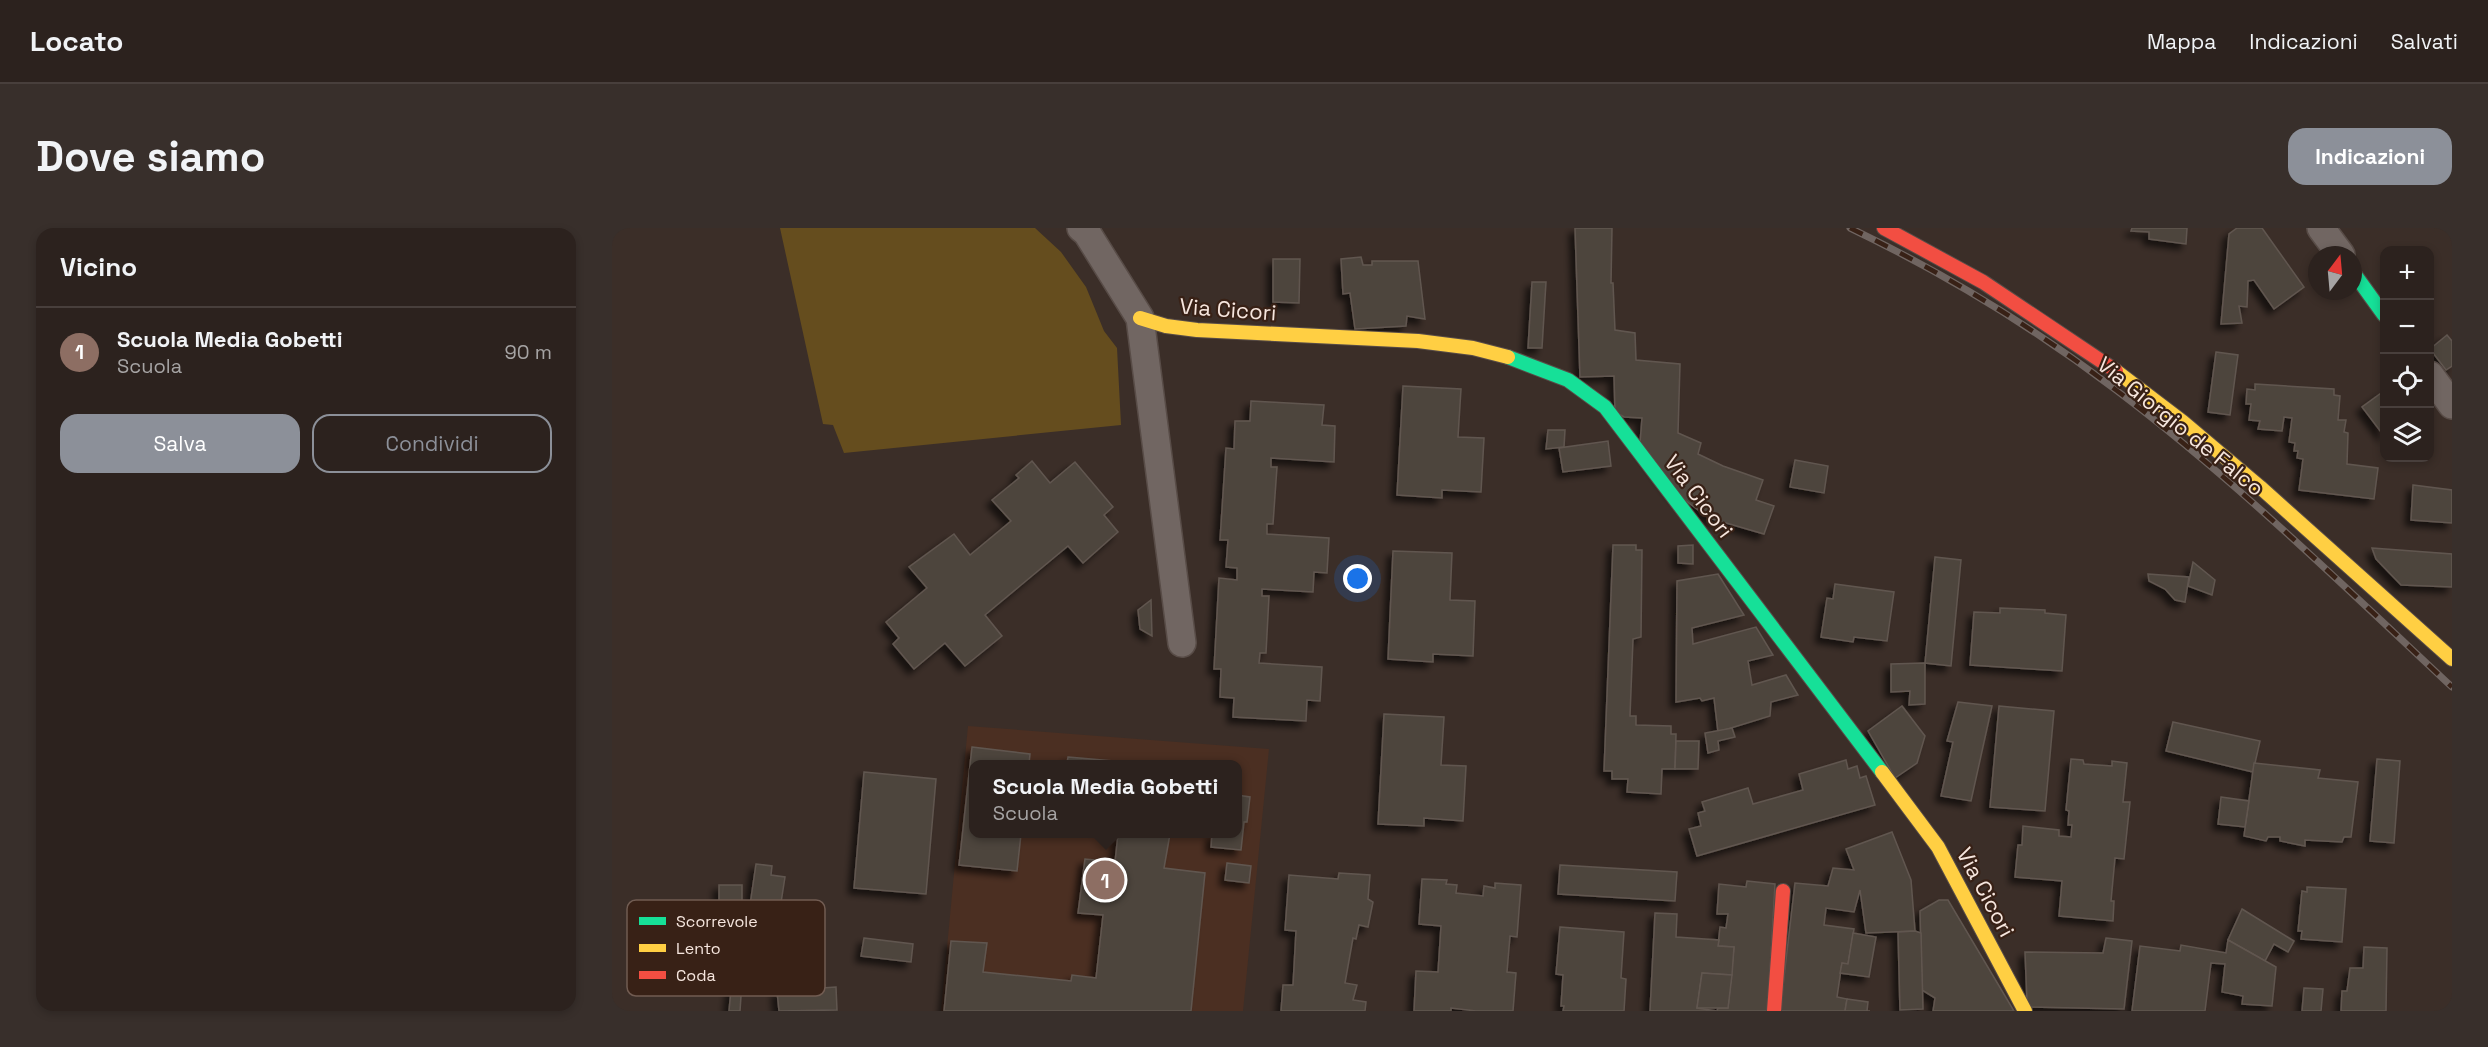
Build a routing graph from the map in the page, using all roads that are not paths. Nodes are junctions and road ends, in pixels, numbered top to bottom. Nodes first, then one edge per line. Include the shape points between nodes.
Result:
1 (1080, 228) edge
2 (1884, 228) edge
3 (2321, 228) edge
4 (2334, 246) edge
5 (2362, 284) edge
6 (2380, 308) edge
7 (1140, 318) junction
8 (2434, 380) edge
9 (2452, 405) edge
10 (1182, 644) dead end
11 (2452, 660) edge
12 (1783, 891) dead end
13 (1774, 1011) edge
14 (2025, 1011) edge

1 - 7 street via 1087,233
2 - 11 street, Via Giorgio de Falco via 1983,282 2119,373 2260,487
3 - 4 street
5 - 6 street
7 - 10 street
7 - 14 street, Via Cicori via 1197,330 1418,341 1473,348 1525,362 1568,380 1605,407 1938,847
8 - 9 street
12 - 13 street

